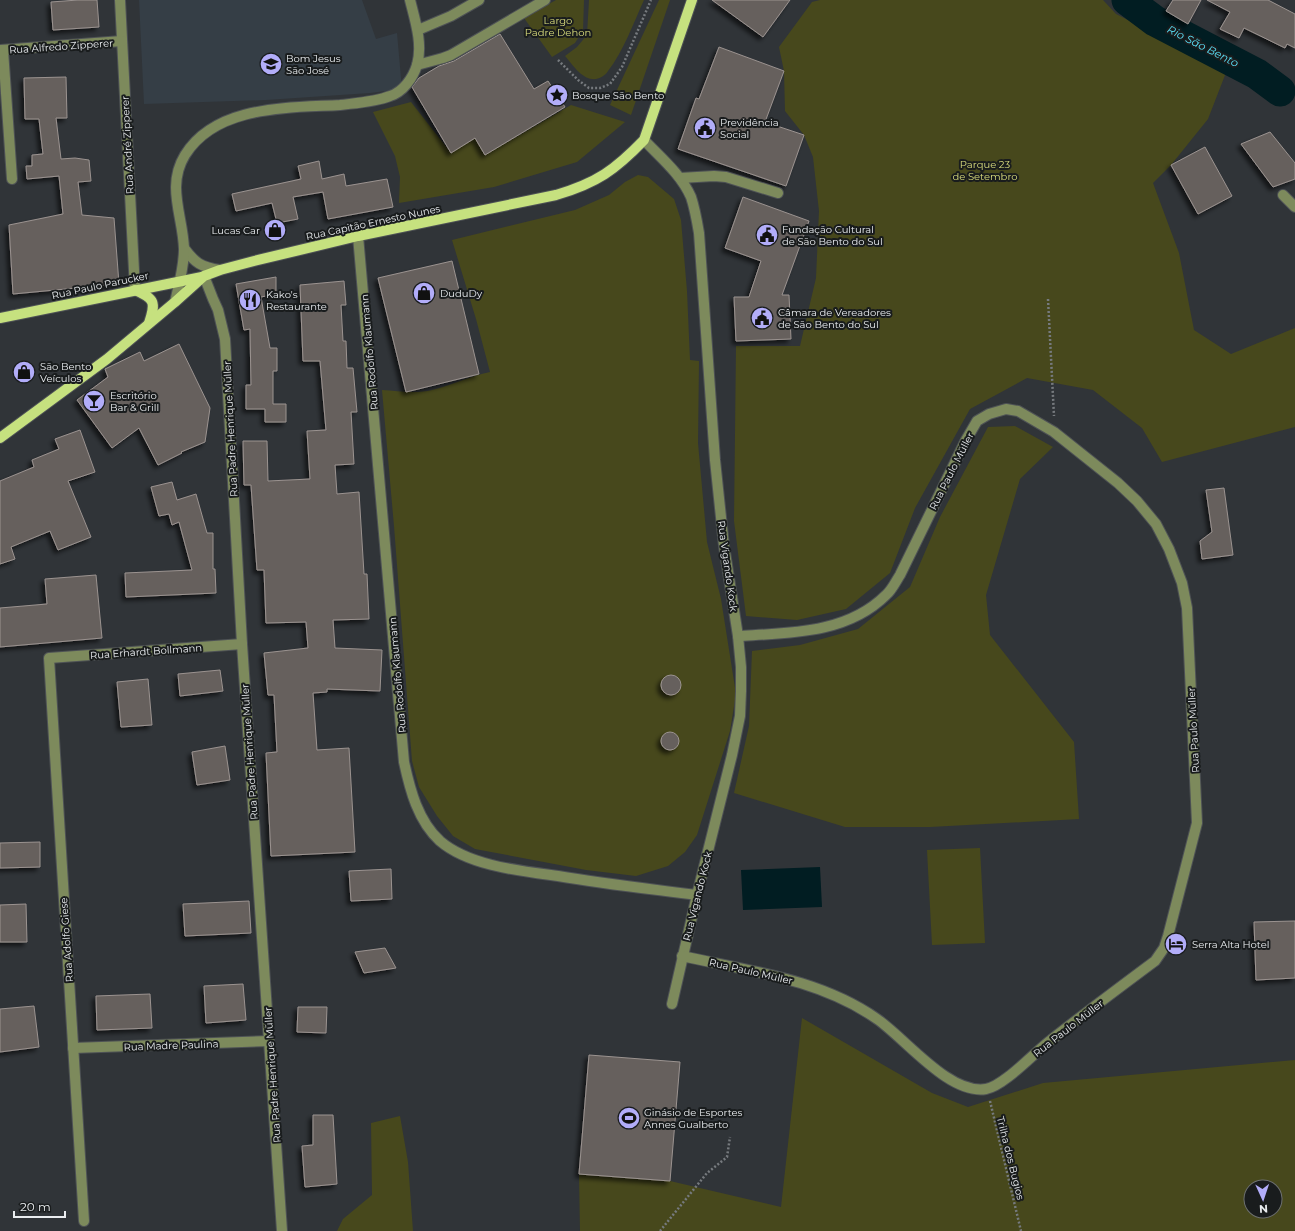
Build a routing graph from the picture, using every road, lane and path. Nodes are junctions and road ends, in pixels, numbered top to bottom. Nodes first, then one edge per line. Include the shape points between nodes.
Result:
1 (120, 0) edge
2 (410, 0) edge
3 (479, 0) edge
4 (545, 0) edge
5 (651, 0) edge
6 (692, 0) edge
7 (418, 30) junction
8 (122, 41) junction
9 (2, 50) edge
10 (558, 60) dead end
11 (417, 65) junction
12 (644, 140) junction
13 (680, 178) junction
14 (12, 179) dead end
15 (778, 193) dead end
16 (1283, 195) dead end
17 (1295, 207) edge
18 (358, 236) junction
19 (184, 248) junction
20 (220, 270) junction
21 (204, 276) junction
22 (180, 282) junction
23 (135, 290) junction
24 (1048, 299) dead end
25 (175, 302) junction
26 (0, 318) edge
27 (149, 323) junction
28 (1054, 432) junction
29 (0, 438) edge
30 (738, 636) junction
31 (242, 644) junction
32 (49, 658) joint
33 (697, 895) junction
34 (682, 956) junction
35 (672, 1004) dead end
36 (269, 1041) junction
37 (73, 1048) junction
38 (987, 1089) junction
39 (730, 1137) dead end
40 (84, 1221) dead end
41 (282, 1231) edge
42 (660, 1231) edge
43 (1021, 1231) edge

1 - 8 street, Rua André Zipperer
2 - 7 street
3 - 7 street via 451,16
4 - 11 street via 450,55
5 - 10 path via 622,67 610,84 600,88 589,88
6 - 12 main road, Rua Capitão Ernesto Nunes
7 - 11 street
8 - 9 street, Rua Alfredo Zipperer
8 - 23 street, Rua André Zipperer
9 - 14 street
11 - 19 street via 402,89 391,96 354,104 253,112 211,129 195,142 185,155 177,176 175,197 181,216
12 - 13 street, Rua Vigando Kock
12 - 18 main road, Rua Capitão Ernesto Nunes via 611,171 576,190
13 - 15 street via 726,177
13 - 30 street, Rua Vigando Kock via 696,213 699,233 715,460 724,546
16 - 17 street
18 - 20 main road, Rua Capitão Ernesto Nunes
18 - 33 street, Rua Rodolfo Klaumann via 404,762 417,807 427,825 440,840 458,853 485,863 587,881
19 - 20 street via 200,265
19 - 22 street
20 - 21 main road, Rua Capitão Ernesto Nunes
21 - 22 main road, Rua Paulo Parucker
21 - 25 main road, Rua Capitão Ernesto Nunes
21 - 31 street, Rua Padre Henrique Müller via 218,310 225,339
22 - 23 main road, Rua Paulo Parucker
22 - 25 street
23 - 26 main road, Rua Paulo Parucker
23 - 27 main road via 152,300 154,309
24 - 28 path
25 - 27 main road, Rua Capitão Ernesto Nunes
27 - 29 main road, Rua Capitão Ernesto Nunes via 107,359
28 - 30 street, Rua Paulo Müller via 1018,411 1006,409 977,421 888,594 858,616 818,630
28 - 38 street, Rua Paulo Müller via 1137,501 1156,524 1182,583 1188,608 1198,823 1168,936 1155,961 1051,1040 1006,1078
30 - 33 street, Rua Vigando Kock via 741,667 740,716
31 - 32 street, Rua Erhardt Bollmann
31 - 36 street, Rua Padre Henrique Müller
32 - 37 street, Rua Adolfo Giese
33 - 34 street, Rua Vigando Kock
34 - 35 street, Rua Vigando Kock
34 - 38 street, Rua Paulo Müller via 794,981 829,992 878,1019 923,1059 953,1081 964,1087
36 - 37 street, Rua Madre Paulina
36 - 41 street, Rua Padre Henrique Müller
37 - 40 street, Rua Adolfo Giese
38 - 43 path, Trilha dos Bugios
39 - 42 path via 727,1157 707,1173

